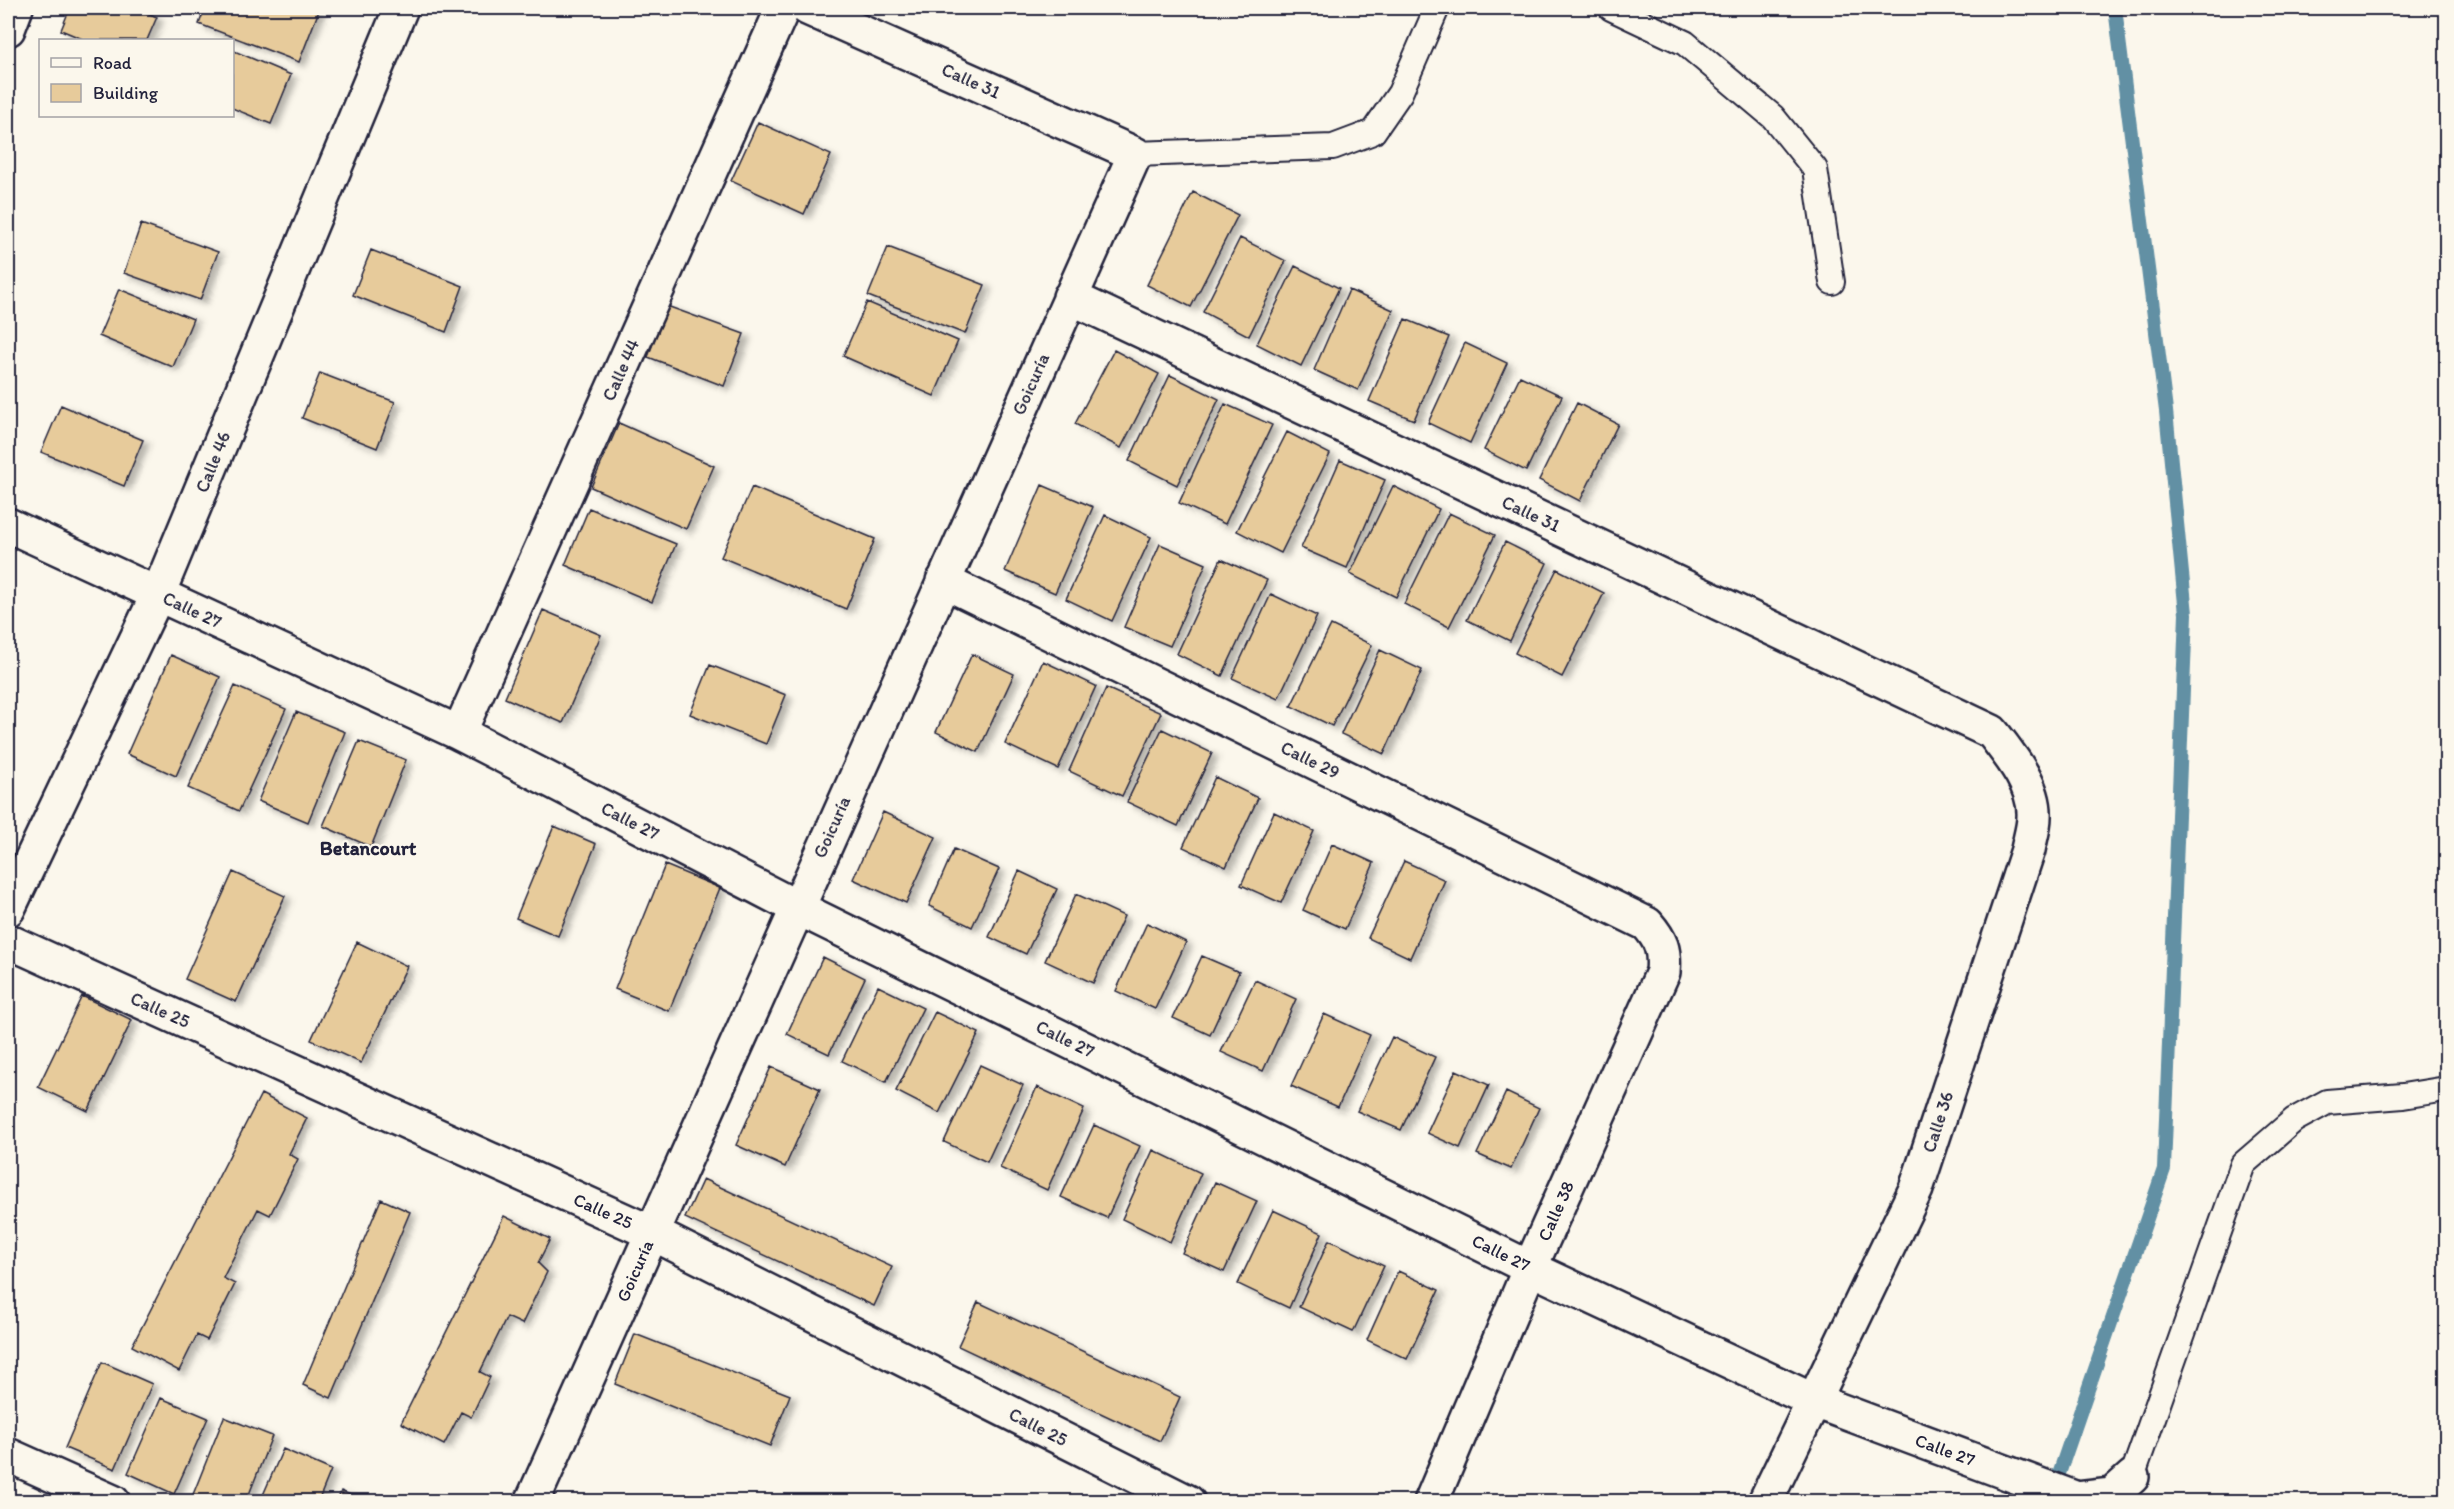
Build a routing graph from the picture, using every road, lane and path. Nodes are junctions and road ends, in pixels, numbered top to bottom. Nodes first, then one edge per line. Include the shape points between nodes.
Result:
1 (16, 8) edge
2 (401, 8) edge
3 (783, 8) edge
4 (807, 8) edge
5 (1437, 8) edge
6 (1611, 8) edge
7 (8, 29) edge
8 (1135, 154) junction
9 (1832, 282) dead end
10 (1070, 297) junction
11 (8, 525) edge
12 (943, 581) junction
13 (158, 594) junction
14 (1992, 732) joint
15 (459, 733) junction
16 (796, 907) junction
17 (8, 909) edge
18 (8, 941) edge
19 (1665, 953) joint
20 (2446, 1089) edge
21 (652, 1233) junction
22 (1530, 1268) junction
23 (1812, 1400) junction
24 (8, 1455) edge
25 (2132, 1477) joint
26 (113, 1502) edge
27 (532, 1502) edge
28 (1188, 1502) edge
29 (1431, 1502) edge
30 (1765, 1502) edge

1 - 7 street
2 - 13 street, Calle 46
3 - 15 street, Calle 44
4 - 8 street, Calle 31
5 - 8 lane via 1400,93 1373,132 1333,147
6 - 9 lane via 1685,43 1773,117 1815,169
8 - 10 street, Goicuría
10 - 12 street, Goicuría
10 - 14 street, Calle 31
11 - 13 street, Calle 27
12 - 16 street, Goicuría
12 - 19 street, Calle 29 via 1647,924
13 - 15 street, Calle 27
13 - 17 street, Calle 46
14 - 23 street, Calle 36 via 2028,788 2035,815 2028,850 1916,1189
15 - 16 street, Calle 27
16 - 21 street, Goicuría
16 - 22 street, Calle 27
18 - 21 street, Calle 25
19 - 22 street, Calle 38 via 1663,972
20 - 25 lane via 2327,1102 2294,1120 2243,1164
21 - 27 street, Goicuría
21 - 28 street, Calle 25
22 - 23 street, Calle 27
22 - 29 street, Calle 38
23 - 25 street, Calle 27 via 2077,1499 2112,1495
23 - 30 street, Calle 36
24 - 26 street

